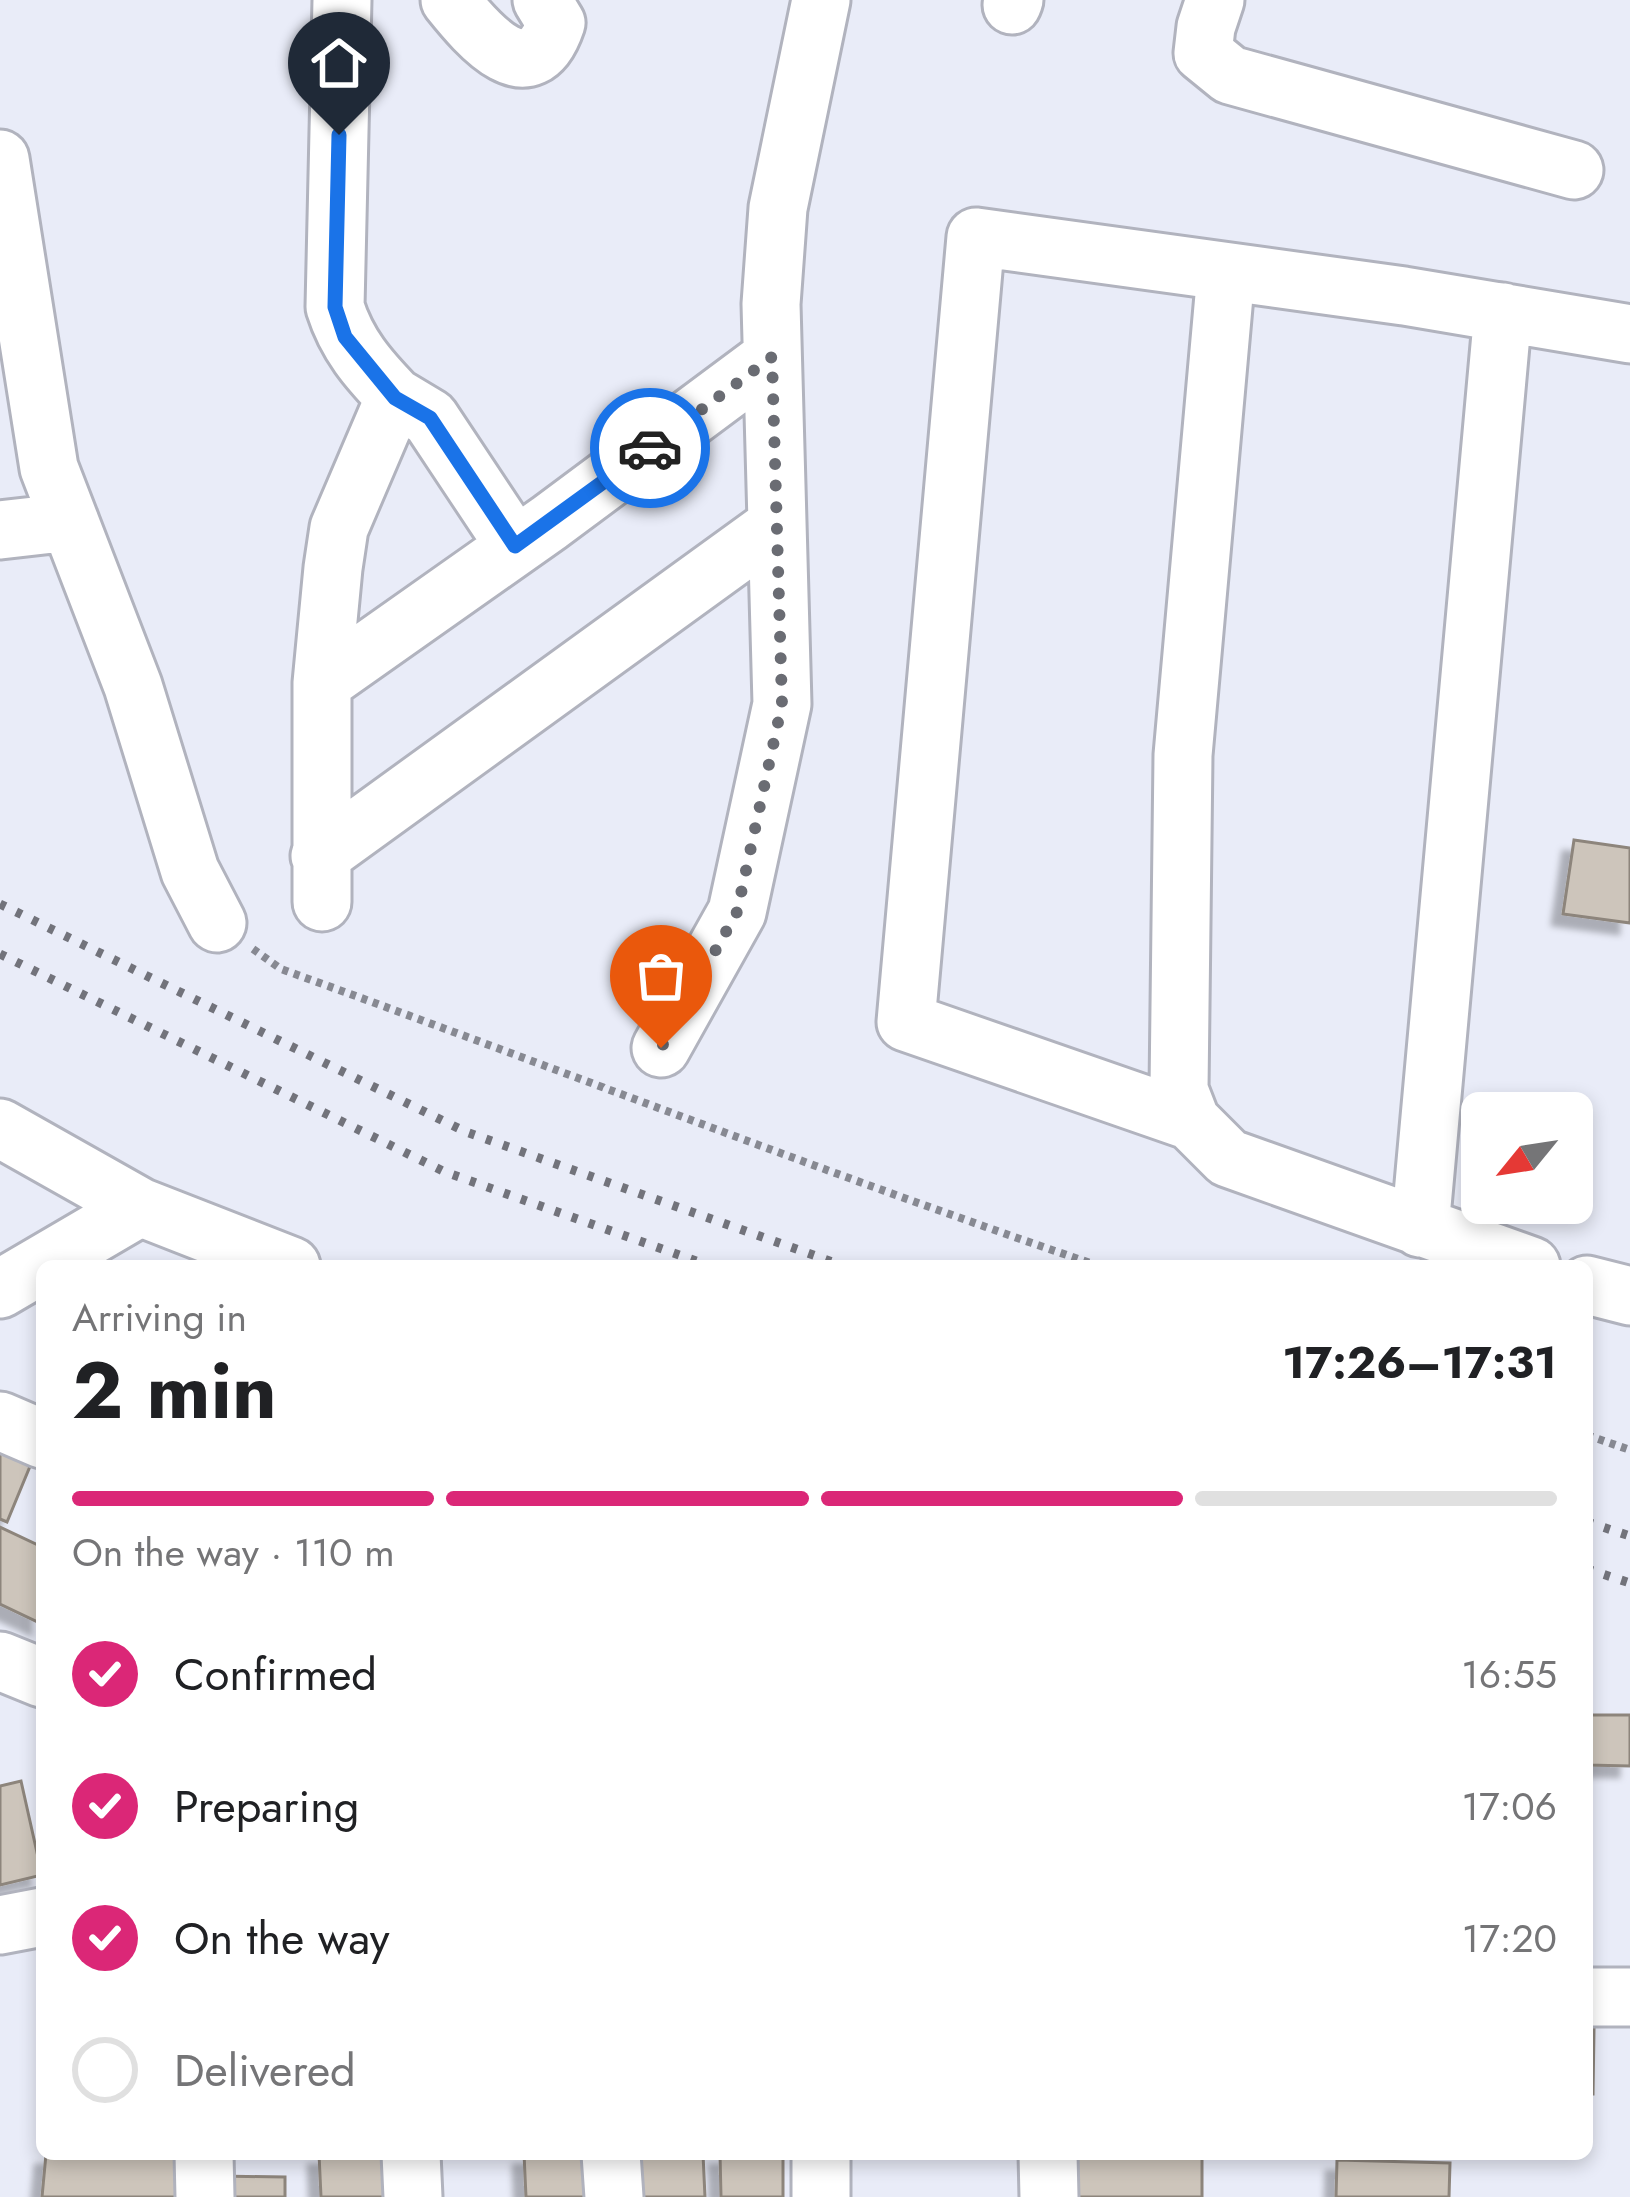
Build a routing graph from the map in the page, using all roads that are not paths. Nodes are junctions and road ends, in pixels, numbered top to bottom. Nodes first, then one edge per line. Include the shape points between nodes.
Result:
1 (342, 0) edge
2 (450, 0) edge
3 (542, 0) edge
4 (821, 0) edge
5 (1215, 0) edge
6 (0, 159) edge
7 (1574, 170) dead end
8 (1226, 273) junction
9 (1503, 312) junction
10 (1630, 334) edge
11 (772, 357) junction
12 (395, 398) junction
13 (70, 522) junction
14 (777, 525) junction
15 (0, 530) edge
16 (515, 546) junction
17 (322, 683) junction
18 (217, 923) road end
19 (661, 1048) dead end
20 (1192, 1121) junction
21 (0, 1128) edge
22 (140, 1207) junction
23 (1420, 1228) junction
24 (50, 1260) edge
25 (276, 1260) edge
26 (1513, 1260) edge
27 (36, 1268) edge
28 (1593, 1287) edge
29 (0, 1289) edge
30 (1630, 1296) edge
31 (0, 1420) edge
32 (36, 1436) edge
33 (36, 1918) edge
34 (0, 1924) edge
35 (1593, 1997) edge
36 (1630, 1997) edge
37 (204, 2160) edge
38 (411, 2160) edge
39 (611, 2160) edge
40 (821, 2160) edge
41 (1048, 2160) edge
42 (205, 2197) edge
43 (413, 2197) edge
44 (614, 2197) edge
45 (821, 2197) edge
46 (1049, 2197) edge

1 - 12 street via 335,307 345,337
2 - 3 street via 509,58 549,45 556,23
4 - 11 street via 778,208
5 - 7 street via 1203,53 1230,75
6 - 13 street via 49,468
8 - 9 street
8 - 20 street via 1183,755 1179,1090
8 - 20 street via 976,237 906,1022
9 - 10 street
9 - 23 street
11 - 14 street
11 - 16 street
12 - 16 street via 430,418
12 - 17 street via 339,528
13 - 15 street
13 - 18 street via 133,686 190,871
14 - 17 street via 321,879
14 - 19 street via 782,704 737,912
16 - 17 street
20 - 23 street via 1228,1158
21 - 22 street
22 - 24 street
22 - 25 street
23 - 26 street
27 - 29 street
28 - 30 street
31 - 32 street
33 - 34 street
35 - 36 street
37 - 42 street
38 - 43 street
39 - 44 street
40 - 45 street
41 - 46 street

